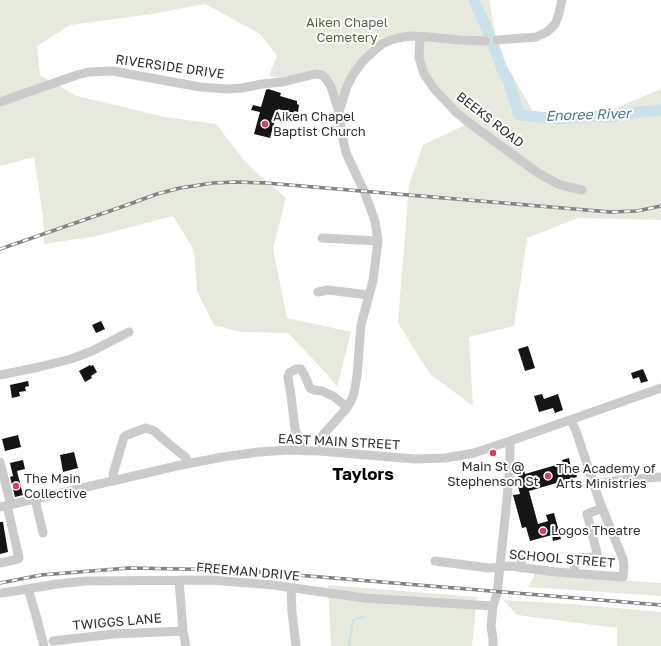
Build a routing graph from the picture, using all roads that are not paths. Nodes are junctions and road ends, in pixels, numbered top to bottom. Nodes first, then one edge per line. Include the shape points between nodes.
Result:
1 (562, 0) edge
2 (420, 37) junction
3 (497, 40) dead end
4 (485, 41) dead end
5 (0, 102) edge
6 (339, 112) junction
7 (582, 190) dead end
8 (322, 238) dead end
9 (378, 241) junction
10 (318, 292) dead end
11 (369, 294) junction
12 (129, 332) dead end
13 (0, 375) edge
14 (661, 388) edge
15 (347, 407) junction
16 (571, 420) junction
17 (510, 441) junction
18 (305, 451) junction
19 (319, 451) junction
20 (0, 462) edge
21 (188, 464) junction
22 (661, 477) edge
23 (114, 480) junction
24 (594, 484) junction
25 (35, 499) junction
26 (6, 506) edge
27 (602, 508) junction
28 (43, 533) dead end
29 (522, 554) dead end
30 (435, 561) dead end
31 (0, 563) edge
32 (500, 567) junction
33 (520, 568) junction
34 (575, 573) junction
35 (179, 580) junction
36 (291, 588) junction
37 (28, 589) junction
38 (0, 593) edge
39 (493, 606) junction
40 (183, 631) junction
41 (53, 641) dead end
42 (495, 644) edge
43 (44, 646) edge
44 (186, 646) edge
45 (296, 646) edge

1 - 3 street via 555,24 547,32 536,36
2 - 4 street
2 - 6 street via 391,40 369,54 350,80
2 - 7 street, BEEKS ROAD via 419,58 424,74 457,113 538,174 558,184
5 - 6 street, RIVERSIDE DRIVE via 89,72 113,72 200,87 227,89 283,82 314,74 322,75 330,84
6 - 9 street via 346,153 375,221
8 - 9 street
9 - 11 street
10 - 11 street via 328,290
11 - 15 street via 361,325 356,386
12 - 13 street via 71,359
14 - 16 street, EAST MAIN STREET
15 - 18 street via 333,396 310,388 301,369 289,373 295,429
15 - 19 street via 322,436
16 - 17 street, EAST MAIN STREET
16 - 24 street, SCHOOL STREET
17 - 19 street, EAST MAIN STREET via 474,453 445,458 415,459
17 - 32 street
18 - 19 street, EAST MAIN STREET
18 - 21 street, EAST MAIN STREET via 254,453
20 - 26 street
21 - 23 street, EAST MAIN STREET
21 - 23 street via 184,456 154,431 146,428 124,437 113,474
22 - 24 street
23 - 25 street, EAST MAIN STREET
24 - 27 street, SCHOOL STREET
25 - 26 street, EAST MAIN STREET
25 - 28 street
26 - 31 street via 19,558
27 - 34 street via 587,514 598,557 574,558
27 - 34 street, SCHOOL STREET via 623,560 623,577
29 - 33 street
30 - 32 street, SCHOOL STREET
32 - 33 street, SCHOOL STREET
32 - 39 street
33 - 34 street, SCHOOL STREET
35 - 36 street, FREEMAN DRIVE via 230,581
35 - 37 street, FREEMAN DRIVE via 86,581
35 - 40 street
36 - 39 street, FREEMAN DRIVE via 372,598
36 - 45 street
37 - 38 street, FREEMAN DRIVE
37 - 43 street
39 - 42 street via 491,626
40 - 41 street, TWIGGS LANE via 114,634
40 - 44 street

